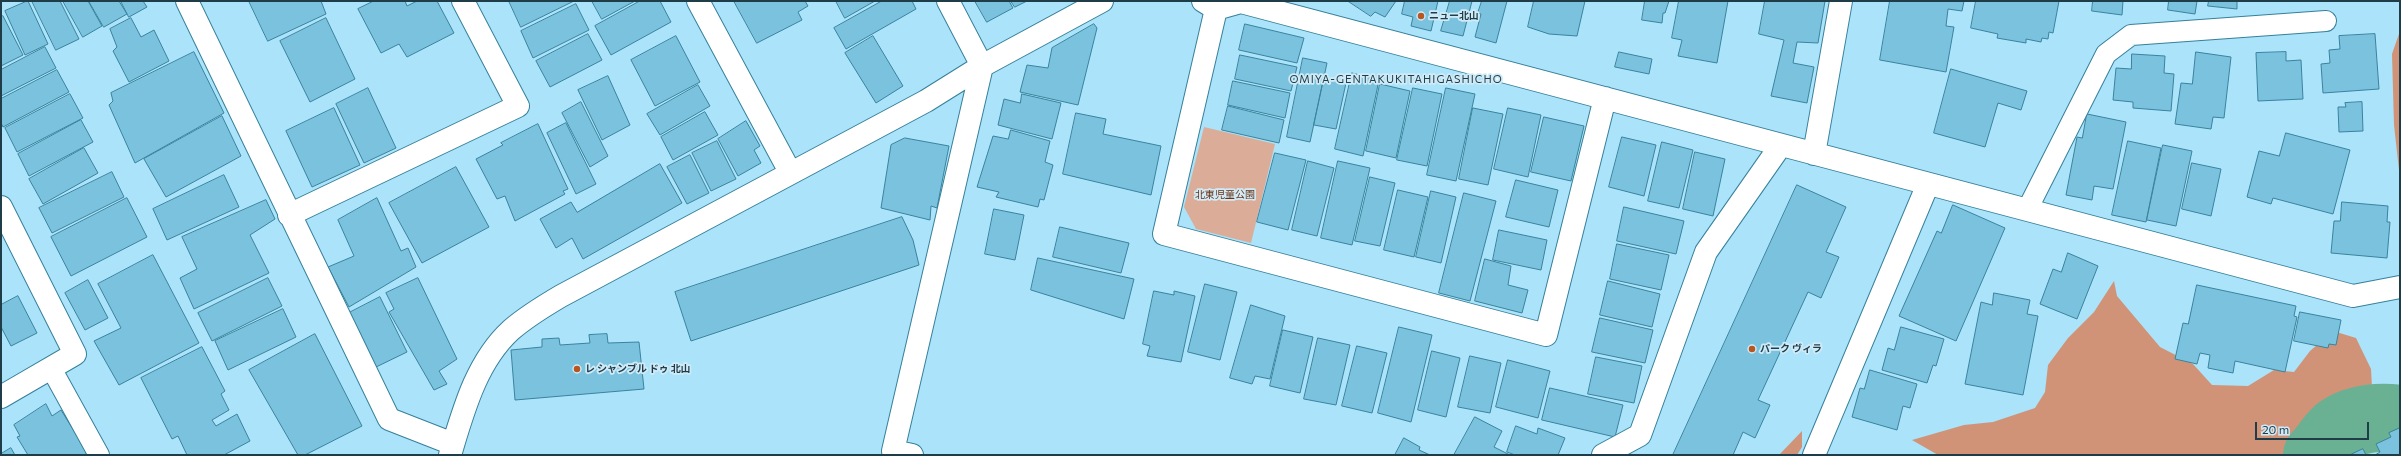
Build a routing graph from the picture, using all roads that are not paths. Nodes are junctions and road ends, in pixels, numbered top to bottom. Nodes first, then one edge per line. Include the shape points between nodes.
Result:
1 (187, 1) edge
2 (463, 1) edge
3 (698, 1) edge
4 (948, 1) edge
5 (1102, 1) edge
6 (1240, 1) edge
7 (1841, 1) edge
8 (1209, 5) edge
9 (2326, 20) dead end
10 (982, 66) junction
11 (1605, 98) junction
12 (1781, 145) junction
13 (1814, 154) junction
14 (790, 172) junction
15 (1928, 184) junction
16 (1, 207) edge
17 (2028, 210) junction
18 (289, 215) junction
19 (2400, 287) edge
20 (51, 368) junction
21 (1, 397) edge
22 (452, 450) edge
23 (98, 455) edge
24 (912, 455) edge
25 (1603, 455) edge
26 (1814, 455) edge

1 - 18 street
2 - 18 street via 518,106
3 - 14 street
4 - 10 street
5 - 10 street
6 - 8 street
6 - 11 street
7 - 13 street
8 - 11 street via 1164,234 1546,335
9 - 17 lane via 2132,35 2106,54
10 - 14 street via 926,100
10 - 24 street via 893,451
11 - 12 street
12 - 13 street
12 - 25 street via 1706,252 1640,435
13 - 15 street
14 - 22 street via 561,296 510,331 480,371 467,401
15 - 17 street
15 - 26 street
16 - 20 street via 75,354
17 - 19 street via 2353,296
18 - 22 street via 389,419
20 - 21 street
20 - 23 lane

